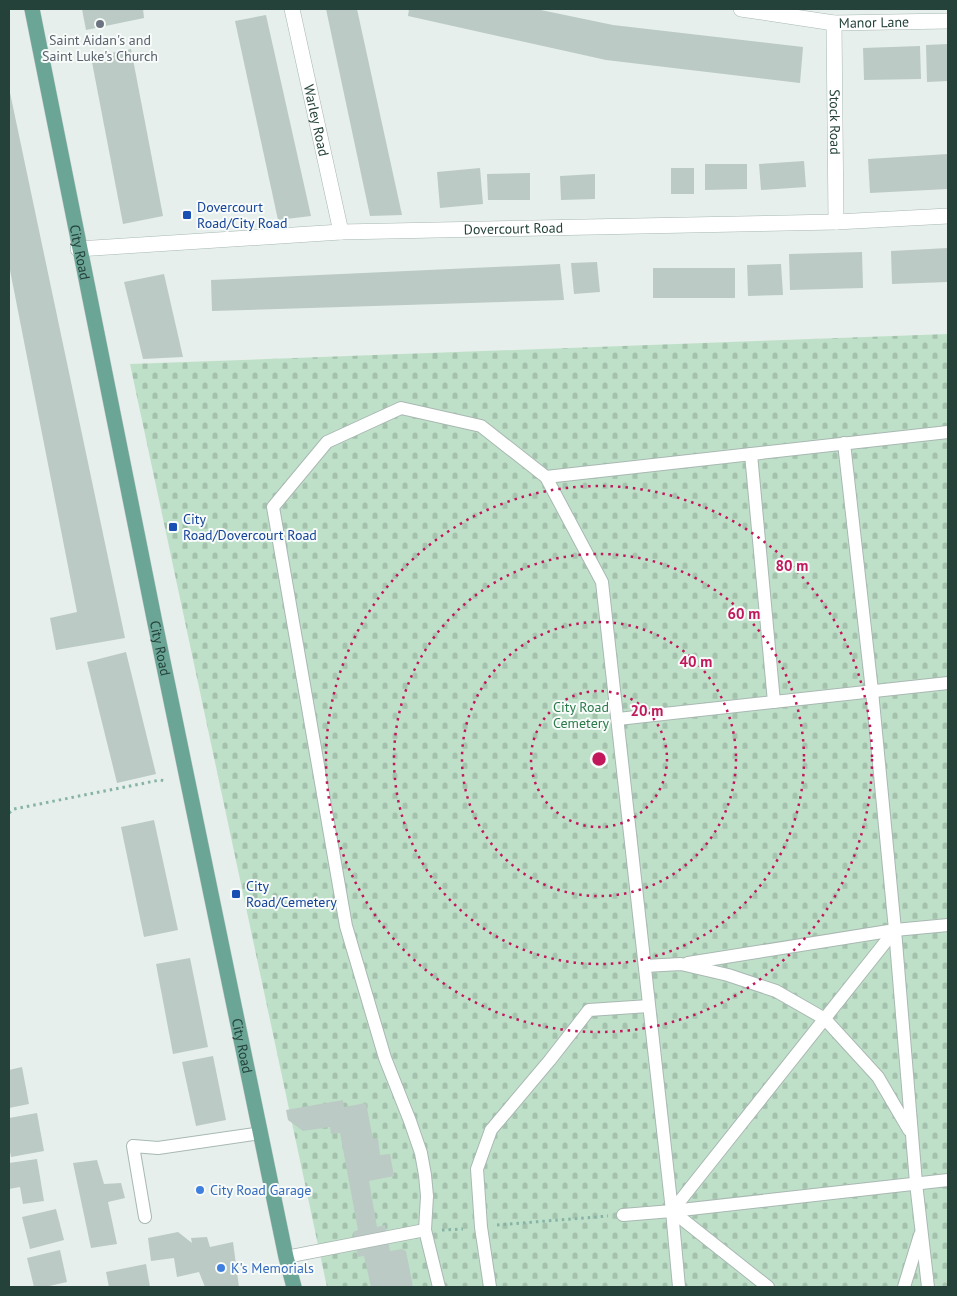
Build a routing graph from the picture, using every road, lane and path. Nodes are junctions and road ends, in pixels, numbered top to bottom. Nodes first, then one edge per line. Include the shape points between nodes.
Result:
1 (32, 9) edge
2 (292, 9) edge
3 (741, 9) edge
4 (948, 21) edge
5 (834, 23) junction
6 (948, 216) edge
7 (836, 222) junction
8 (341, 232) junction
9 (78, 249) junction
10 (948, 432) edge
11 (844, 443) junction
12 (751, 454) junction
13 (546, 476) junction
14 (948, 683) edge
15 (872, 691) junction
16 (774, 702) junction
17 (618, 719) junction
18 (166, 781) dead end
19 (9, 813) edge
20 (948, 925) edge
21 (895, 930) junction
22 (680, 964) junction
23 (645, 966) junction
24 (649, 1006) junction
25 (825, 1019) junction
26 (261, 1133) junction
27 (912, 1134) junction
28 (948, 1180) edge
29 (916, 1183) junction
30 (672, 1211) junction
31 (623, 1215) joint
32 (146, 1217) dead end
33 (498, 1225) dead end
34 (459, 1229) dead end
35 (425, 1230) junction
36 (445, 1230) dead end
37 (921, 1231) junction
38 (286, 1257) junction
39 (294, 1287) edge
40 (439, 1287) edge
41 (490, 1287) edge
42 (679, 1287) edge
43 (768, 1287) edge
44 (904, 1287) edge
45 (928, 1287) edge

1 - 9 main road, City Road
2 - 8 street, Warley Road
3 - 5 street, Manor Lane
4 - 5 street, Manor Lane
5 - 7 street, Stock Road
6 - 7 street, Dovercourt Road
7 - 8 street, Dovercourt Road
8 - 9 street, Dovercourt Road
9 - 26 main road, City Road
10 - 11 lane
11 - 12 lane
11 - 15 lane
12 - 13 lane
12 - 16 lane
13 - 17 lane via 602,582
13 - 35 lane via 482,426 401,408 327,442 273,507 346,926 385,1058 421,1153 425,1175
14 - 15 lane
15 - 16 lane
15 - 21 lane
16 - 17 lane
17 - 23 lane
18 - 19 path via 14,809
20 - 21 lane
21 - 22 lane
21 - 25 lane
21 - 27 lane
22 - 23 lane
22 - 25 lane via 776,991
23 - 24 lane
24 - 30 lane
24 - 41 lane via 589,1010 491,1130 477,1169
25 - 27 lane via 878,1077
25 - 30 lane
26 - 32 lane via 158,1148 133,1146
26 - 38 main road, City Road
27 - 29 lane
28 - 29 lane
29 - 30 lane
29 - 37 lane
30 - 31 lane
30 - 42 lane
30 - 43 lane
31 - 33 path
34 - 36 path
35 - 38 lane
35 - 40 lane
37 - 44 lane
37 - 45 lane
38 - 39 main road, City Road

